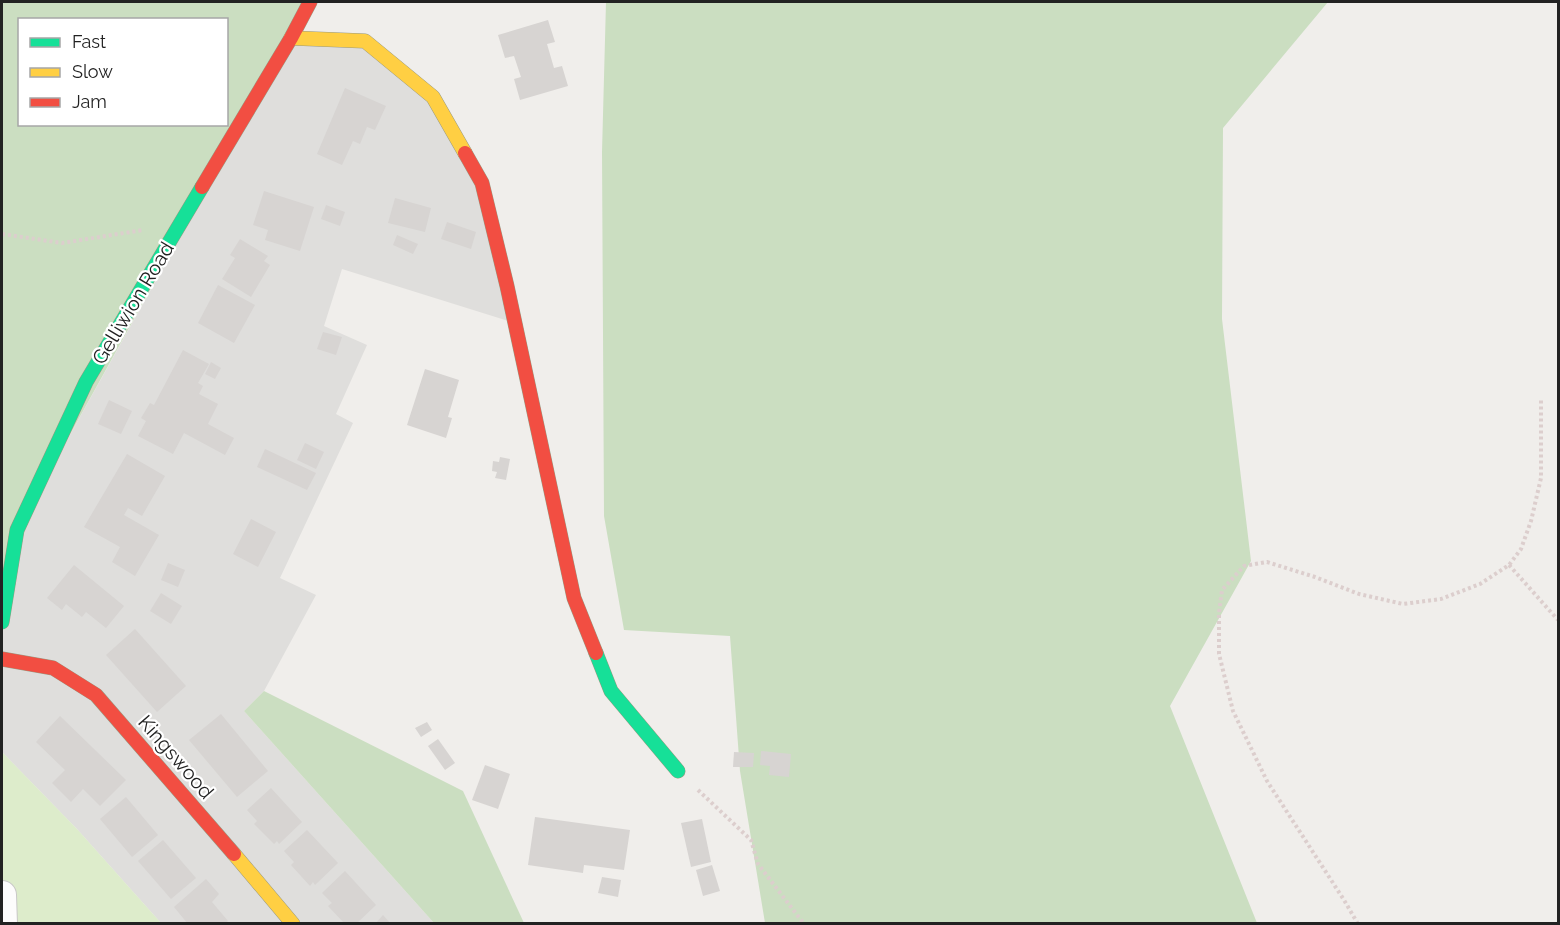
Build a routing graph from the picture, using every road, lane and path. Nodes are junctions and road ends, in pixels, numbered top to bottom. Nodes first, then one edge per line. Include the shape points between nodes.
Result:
1 (310, 2) edge
2 (291, 38) junction
3 (181, 223) junction
4 (2, 234) edge
5 (1541, 398) dead end
6 (1509, 565) junction
7 (1558, 620) edge
8 (2, 622) edge
9 (2, 659) edge
10 (678, 771) joint
11 (2, 895) edge
12 (3, 924) edge
13 (293, 924) edge
14 (804, 924) edge
15 (1358, 924) edge

1 - 2 street, Gelliwion Road
2 - 3 street, Gelliwion Road
2 - 10 street via 365,41 433,97 482,183 574,598 611,691
3 - 4 path via 62,243
3 - 8 street, Gelliwion Road via 86,382 17,530
5 - 6 path via 1541,478 1521,549
6 - 7 path
6 - 15 path via 1480,584 1442,599 1403,604 1359,594 1267,562 1244,566 1222,590 1219,654 1233,711 1267,782
9 - 13 street, Kingswood via 53,668 96,695
10 - 14 path via 751,840 758,864
11 - 12 street

